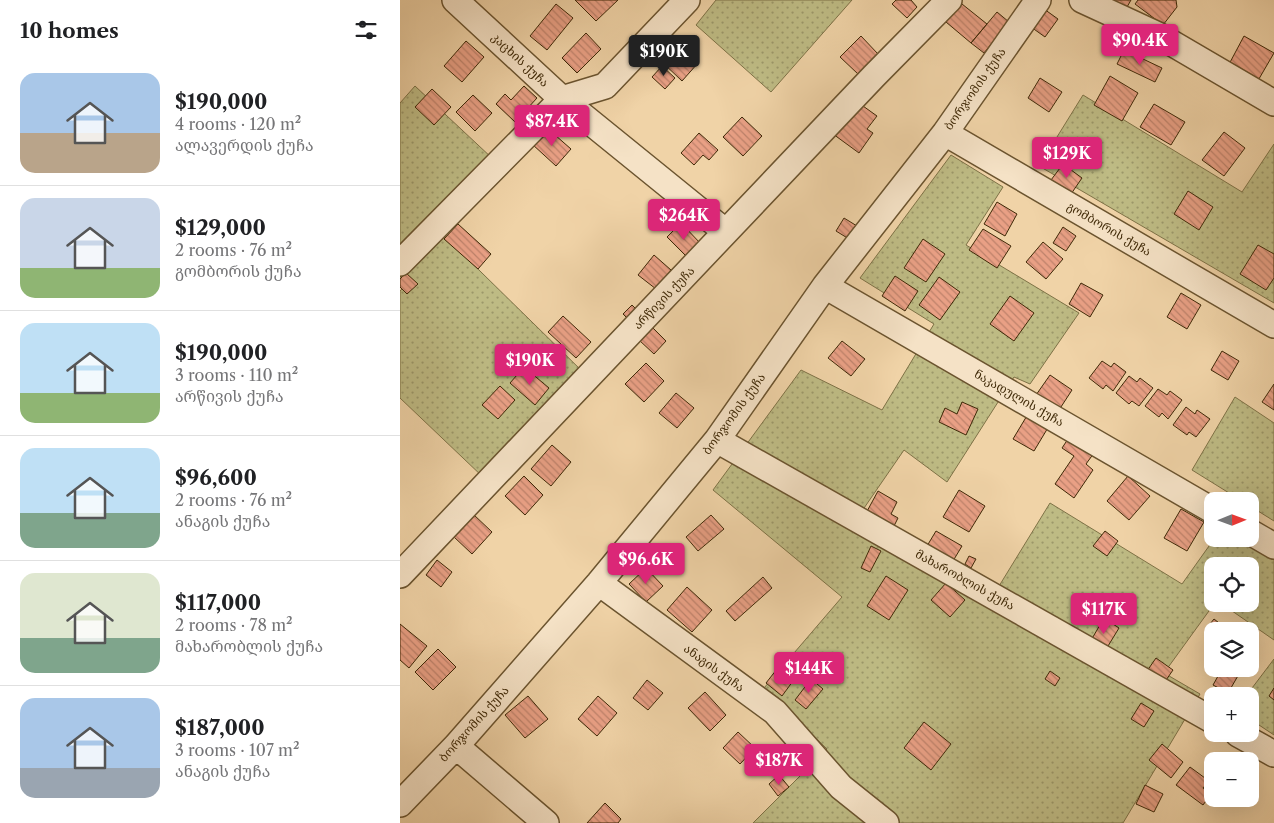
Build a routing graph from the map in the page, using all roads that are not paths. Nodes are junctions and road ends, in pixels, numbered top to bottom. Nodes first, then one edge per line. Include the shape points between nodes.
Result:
1 (455, 0) edge
2 (687, 0) edge
3 (949, 0) edge
4 (1038, 0) edge
5 (1082, 0) edge
6 (562, 99) junction
7 (1274, 104) edge
8 (944, 132) junction
9 (726, 232) junction
10 (400, 263) edge
11 (825, 286) junction
12 (1274, 326) edge
13 (717, 440) junction
14 (1204, 505) edge
15 (1259, 537) edge
16 (1274, 546) edge
17 (400, 575) edge
18 (599, 583) junction
19 (1204, 715) edge
20 (1252, 742) edge
21 (456, 746) junction
22 (1274, 754) edge
23 (400, 804) edge
24 (546, 823) edge
25 (886, 823) edge

1 - 6 street, კაცხის ქუჩა
2 - 6 street via 605,86
3 - 9 street, არწივის ქუჩა
4 - 8 street, ბორჯომის ქუჩა
5 - 7 street via 1158,35
6 - 9 street, კაცხის ქუჩა
6 - 10 street
8 - 11 street, ბორჯომის ქუჩა
8 - 12 street, გომბორის ქუჩა
9 - 17 street, არწივის ქუჩა
11 - 13 street, ბორჯომის ქუჩა
11 - 14 street, ნაკადულის ქუჩა
13 - 18 street, ბორჯომის ქუჩა
13 - 19 street, მახარობლის ქუჩა
15 - 16 street
18 - 21 street, ბორჯომის ქუჩა
18 - 25 street, ანაგის ქუჩა via 775,712 841,788
20 - 22 street
21 - 23 street, ბორჯომის ქუჩა
21 - 24 street

